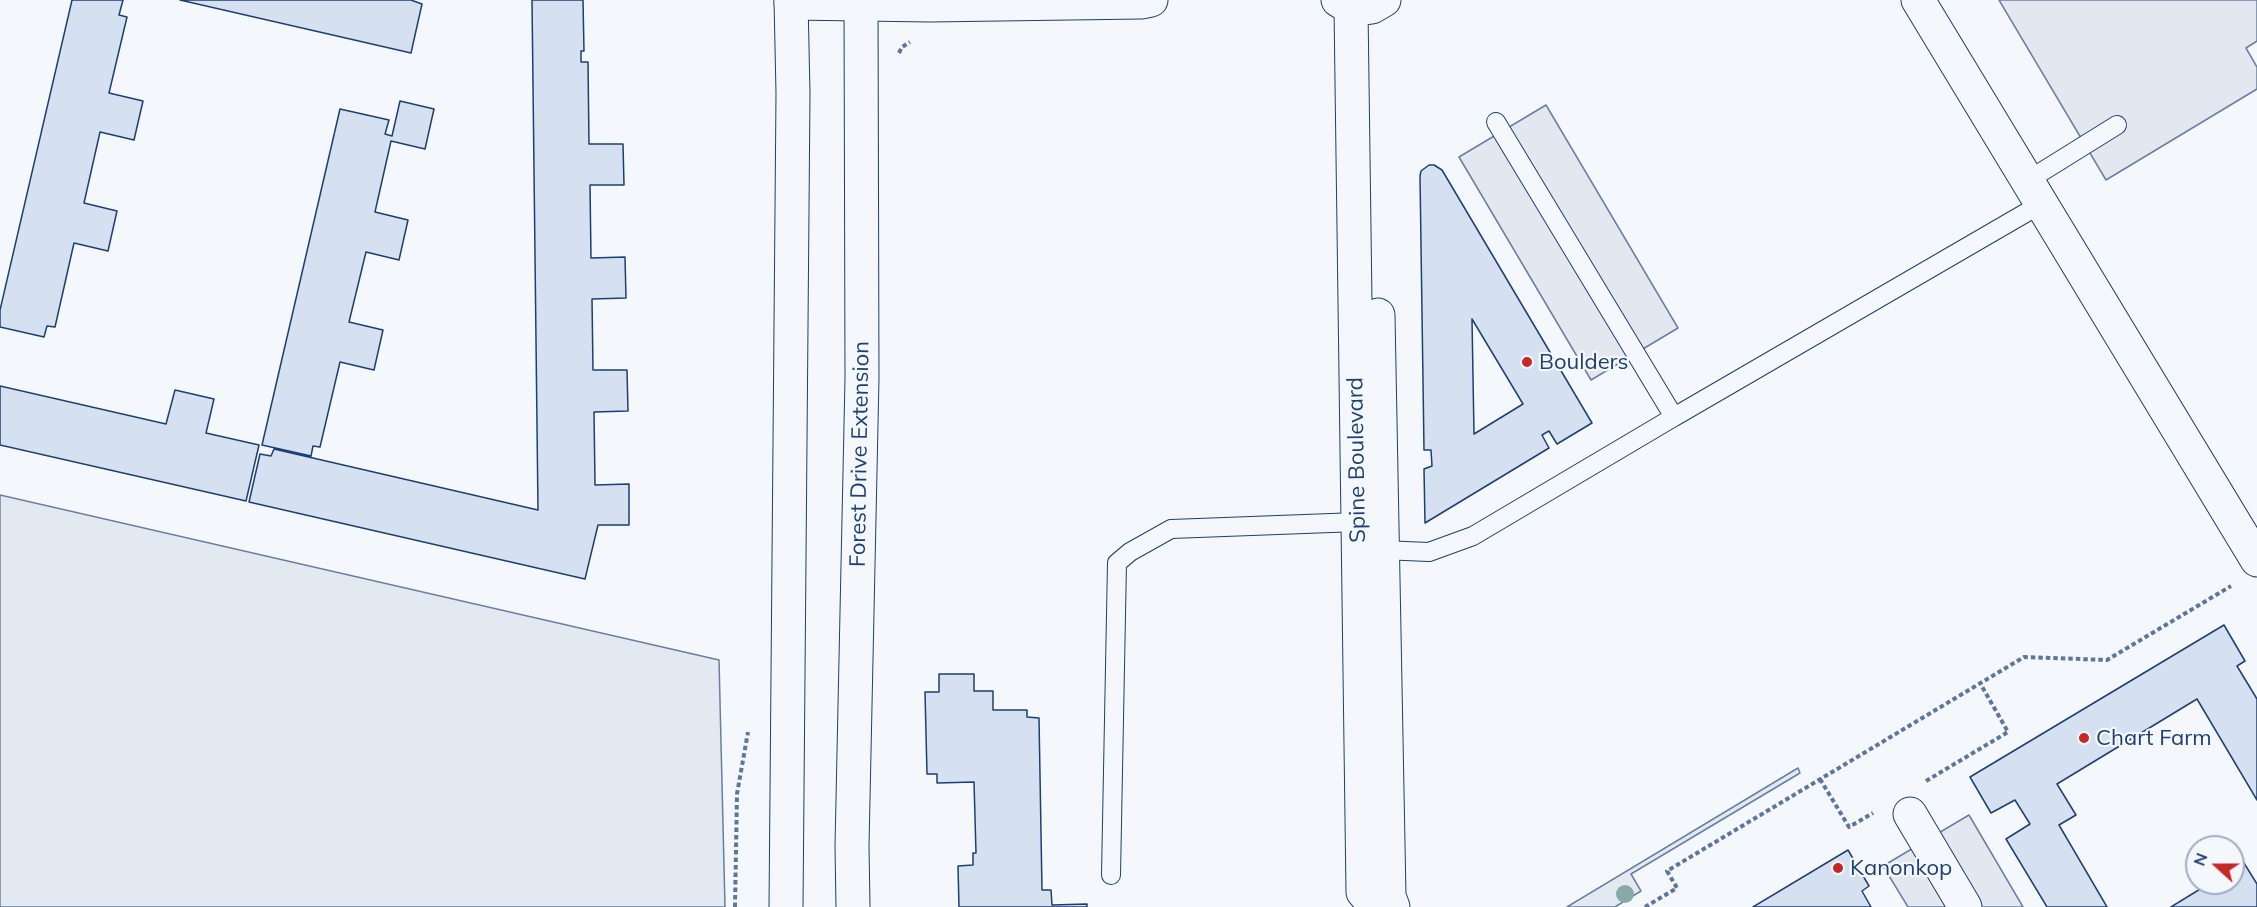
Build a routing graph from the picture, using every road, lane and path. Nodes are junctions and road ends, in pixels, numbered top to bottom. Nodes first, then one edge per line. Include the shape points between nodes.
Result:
1 (1151, 0) edge
2 (1918, 0) edge
3 (791, 1) edge
4 (861, 2) edge
5 (1361, 4) edge
6 (1496, 122) dead end
7 (2117, 125) dead end
8 (2034, 192) junction
9 (1674, 417) junction
10 (1358, 522) junction
11 (1382, 550) junction
12 (2247, 571) edge
13 (1980, 683) junction
14 (1820, 779) junction
15 (1904, 806) junction
16 (1111, 875) dead end
17 (786, 907) edge
18 (853, 907) edge
19 (1377, 907) edge
20 (1393, 907) edge
21 (1645, 907) edge
22 (1965, 907) edge

1 - 4 street via 963,5
2 - 8 street
3 - 4 street
3 - 17 street
4 - 18 street, Forest Drive Extension via 862,378
5 - 10 street, Spine Boulevard
5 - 11 street, Spine Boulevard
6 - 9 lane
7 - 8 lane
8 - 9 lane
8 - 12 street
9 - 11 lane via 1473,536 1429,552
10 - 11 lane
10 - 16 lane via 1171,529 1117,563
10 - 19 street, Spine Boulevard via 1363,892
11 - 20 street, Spine Boulevard via 1389,896
12 - 13 path via 2107,660 2024,657
13 - 14 path
13 - 15 path via 2008,732
14 - 15 path via 1849,827
14 - 21 path via 1667,871 1677,888
15 - 22 street

